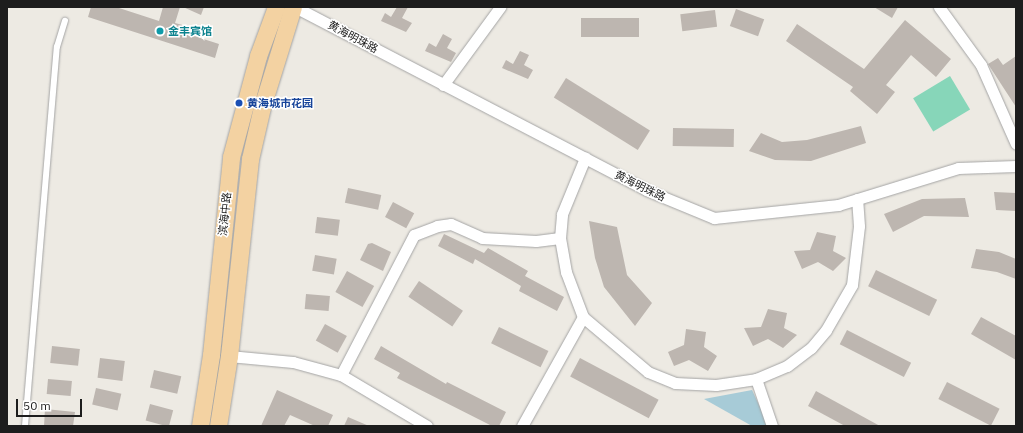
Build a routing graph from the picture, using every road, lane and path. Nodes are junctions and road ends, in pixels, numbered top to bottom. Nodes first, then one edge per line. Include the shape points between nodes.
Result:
1 (276, 7) edge
2 (294, 7) edge
3 (500, 7) edge
4 (939, 7) edge
5 (65, 21) dead end
6 (443, 85) junction
7 (1016, 144) edge
8 (585, 158) junction
9 (1016, 166) edge
10 (857, 199) junction
11 (560, 238) junction
12 (583, 317) junction
13 (229, 356) junction
14 (341, 375) junction
15 (756, 378) junction
16 (25, 426) edge
17 (200, 426) edge
18 (218, 426) edge
19 (427, 426) edge
20 (522, 426) edge
21 (772, 426) edge

1 - 17 main road, 滨海中路 via 258,56 231,157 211,355
2 - 6 street, 黄海明珠路
2 - 13 main road, 滨海中路 via 262,107 250,159
3 - 6 street
4 - 7 street via 981,65
5 - 16 lane via 57,47
6 - 8 street, 黄海明珠路
8 - 10 street, 黄海明珠路 via 654,193 714,218 838,205
8 - 11 street via 562,214
9 - 10 street, 黄海明珠路 via 958,168
10 - 15 street via 857,260 852,285 838,312 811,348 787,366
11 - 12 street via 568,279
11 - 14 street via 536,241 482,238 451,224 436,226 414,235
12 - 15 street via 600,335 648,372 675,382 716,386
12 - 20 street
13 - 14 street via 293,362
13 - 18 main road, 滨海中路
14 - 19 street
15 - 21 street

